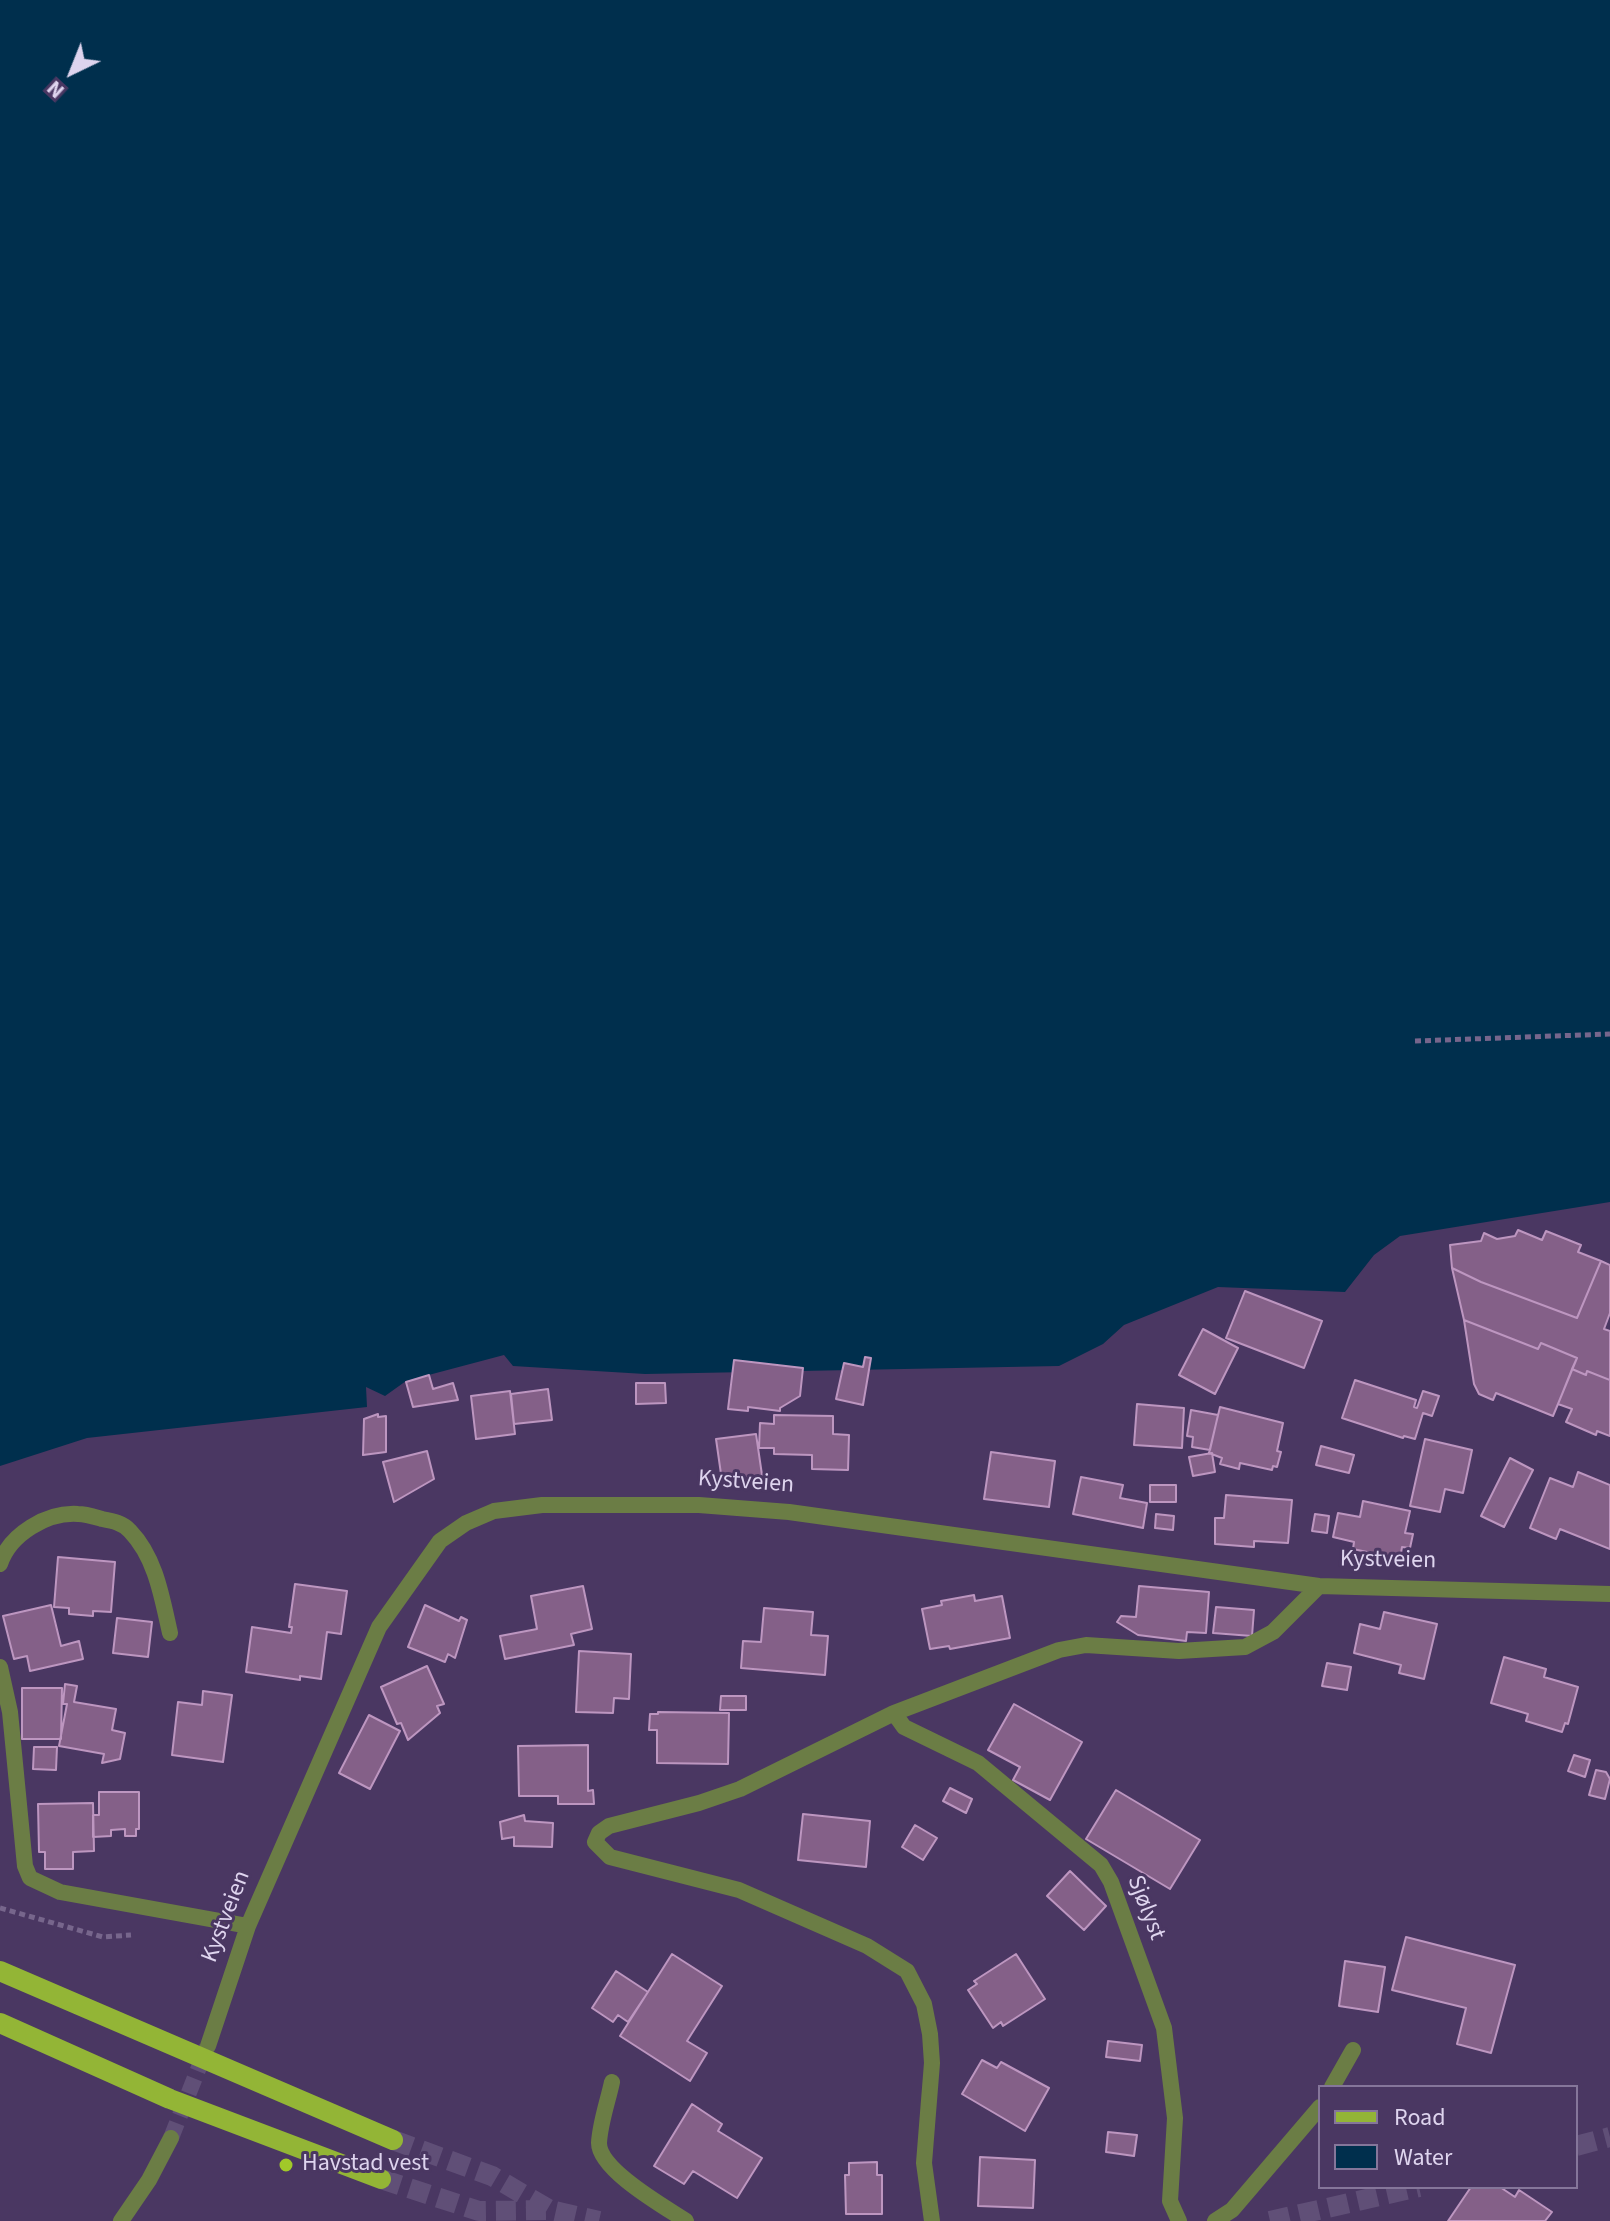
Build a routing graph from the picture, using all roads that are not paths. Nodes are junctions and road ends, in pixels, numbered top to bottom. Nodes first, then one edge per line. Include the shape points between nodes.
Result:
1 (0, 1564) edge
2 (1319, 1586) junction
3 (1610, 1594) edge
4 (170, 1633) dead end
5 (0, 1667) edge
6 (894, 1713) junction
7 (248, 1926) junction
8 (0, 1971) edge
9 (0, 2023) edge
10 (208, 2046) tunnel mouth
11 (1353, 2050) dead end
12 (612, 2082) dead end
13 (1333, 2085) edge
14 (1318, 2109) edge
15 (171, 2138) tunnel mouth
16 (393, 2140) tunnel mouth
17 (381, 2179) tunnel mouth
18 (121, 2221) edge
19 (686, 2221) edge
20 (932, 2221) edge
21 (1179, 2221) edge
22 (1215, 2221) edge

1 - 4 street via 4,1553 32,1526 51,1518 78,1514 118,1522 146,1550
2 - 3 street, Kystveien
2 - 6 street via 1273,1632 1245,1647 1179,1651 1086,1645 1059,1650
2 - 7 street, Kystveien via 789,1512 699,1505 542,1505 494,1511 440,1541 379,1627
5 - 7 street via 30,1878 60,1892
6 - 20 street via 740,1789 609,1826 595,1842 610,1857 739,1890 867,1946 907,1971 924,2004 930,2034 924,2163
6 - 21 street, Sjølyst via 904,1727 978,1763 1101,1865 1111,1882 1164,2028 1175,2118 1170,2201
7 - 10 street, Kystveien
8 - 16 main road
9 - 17 main road via 170,2099
11 - 13 street
12 - 19 street via 601,2155 620,2175
14 - 22 street via 1232,2210
15 - 18 street

